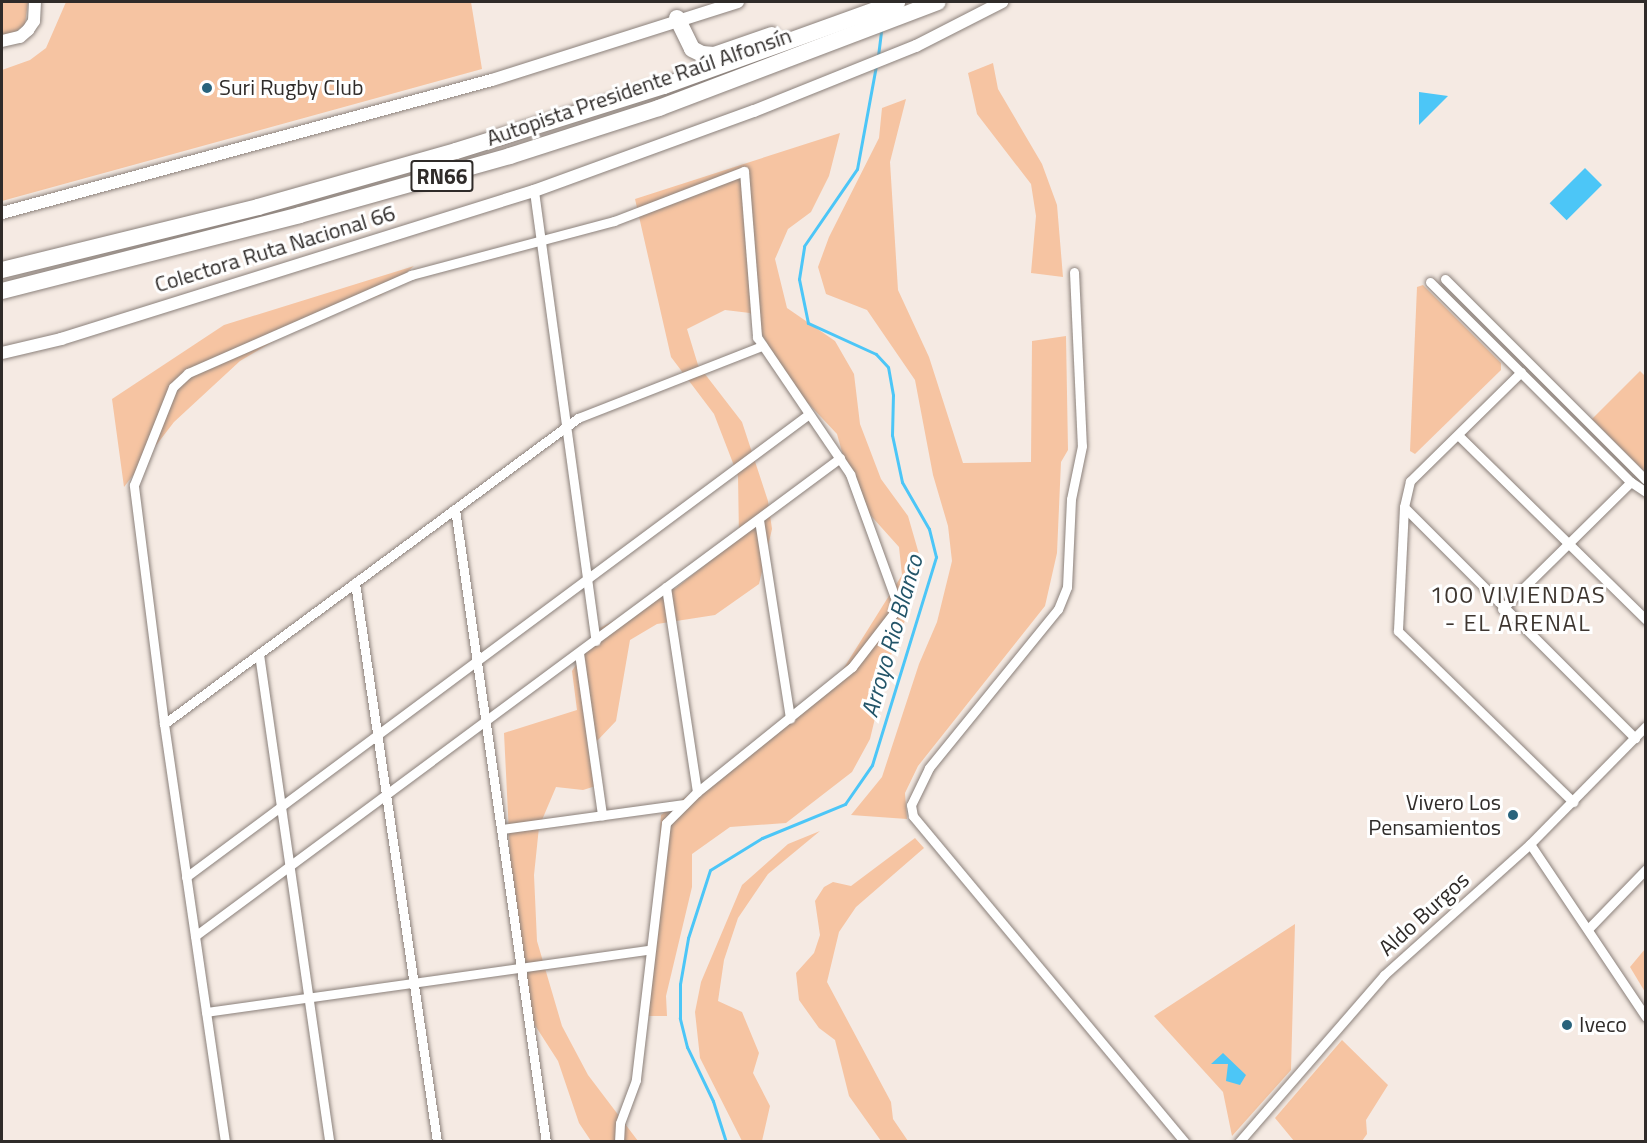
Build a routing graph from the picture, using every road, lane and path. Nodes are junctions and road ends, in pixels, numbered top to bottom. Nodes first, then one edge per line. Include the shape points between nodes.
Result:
1 (738, 2) edge
2 (897, 2) edge
3 (938, 2) edge
4 (1002, 2) edge
5 (37, 4) edge
6 (872, 11) edge
7 (677, 18) junction
8 (4, 42) edge
9 (534, 191) junction
10 (2, 213) edge
11 (542, 242) junction
12 (2, 270) edge
13 (1074, 272) dead end
14 (1445, 279) dead end
15 (1430, 282) dead end
16 (2, 291) edge
17 (762, 346) junction
18 (2, 353) edge
19 (1521, 372) junction
20 (809, 414) junction
21 (568, 425) junction
22 (1458, 435) junction
23 (840, 458) junction
24 (1646, 480) edge
25 (1631, 482) junction
26 (1645, 491) edge
27 (1404, 507) junction
28 (455, 509) junction
29 (759, 520) junction
30 (1569, 546) junction
31 (590, 575) junction
32 (355, 583) junction
33 (666, 587) junction
34 (1502, 609) junction
35 (1646, 620) edge
36 (596, 641) junction
37 (579, 653) junction
38 (259, 654) junction
39 (477, 660) junction
40 (790, 719) junction
41 (486, 721) junction
42 (164, 724) junction
43 (1646, 726) edge
44 (378, 734) junction
45 (1635, 738) junction
46 (697, 792) junction
47 (387, 794) junction
48 (1573, 802) junction
49 (684, 804) junction
50 (281, 806) junction
51 (602, 815) junction
52 (502, 829) junction
53 (1530, 844) junction
54 (290, 866) junction
55 (1646, 869) edge
56 (186, 877) junction
57 (1589, 928) junction
58 (195, 936) junction
59 (650, 950) junction
60 (522, 968) junction
61 (414, 983) junction
62 (308, 998) junction
63 (206, 1012) junction
64 (1646, 1017) edge
65 (225, 1142) edge
66 (329, 1142) edge
67 (437, 1142) edge
68 (546, 1142) edge
69 (619, 1142) edge
70 (1185, 1142) edge
71 (1239, 1142) edge

1 - 7 street
2 - 6 highway, Autopista Presidente Raúl Alfonsín / RN66
3 - 6 highway, Autopista Presidente Raúl Alfonsín / RN66 via 903,17
4 - 9 street, Colectora Ruta Nacional 66 via 916,46 675,142
5 - 8 street via 28,30
6 - 7 highway via 714,55 692,49
6 - 12 highway, Autopista Presidente Raúl Alfonsín / RN66 via 664,86 456,151 258,207
6 - 16 highway, Autopista Presidente Raúl Alfonsín / RN66 via 659,108 510,156 311,212
7 - 10 street via 492,80
9 - 11 street
9 - 18 street, Colectora Ruta Nacional 66 via 61,339
11 - 17 street via 614,221 744,171 755,329
11 - 21 street
11 - 42 street via 411,275 188,373 173,387 134,485
13 - 70 street via 1082,446 1071,499 1067,587 1058,609 929,768 910,805 913,816
14 - 24 street
15 - 19 street
17 - 20 street
17 - 21 street via 677,376
19 - 22 street
19 - 25 street
20 - 23 street
20 - 31 street
21 - 28 street
21 - 31 street
22 - 27 street via 1410,481
22 - 30 street
23 - 29 street
23 - 40 street via 855,484 897,603 860,658
25 - 26 street
25 - 30 street
27 - 34 street
27 - 48 street via 1398,631
28 - 32 street
28 - 39 street
29 - 33 street
29 - 40 street
30 - 34 street
30 - 35 street
31 - 36 street
31 - 39 street
32 - 38 street
32 - 44 street
33 - 36 street
33 - 46 street
34 - 45 street
36 - 37 street
37 - 41 street
37 - 51 street
38 - 42 street
38 - 50 street
39 - 41 street
39 - 44 street
40 - 46 street
41 - 47 street
41 - 52 street
42 - 56 street
43 - 45 street, Aldo Burgos
44 - 47 street
44 - 50 street
45 - 48 street, Aldo Burgos
46 - 49 street
47 - 54 street
47 - 61 street
48 - 53 street, Aldo Burgos
49 - 51 street
49 - 59 street via 663,831
50 - 54 street
50 - 56 street
51 - 52 street
52 - 60 street
53 - 57 street
53 - 71 street, Aldo Burgos via 1384,975
54 - 58 street
54 - 62 street
55 - 57 street
56 - 58 street
57 - 64 street
58 - 63 street
59 - 60 street
59 - 69 street via 636,1080 620,1123
60 - 61 street
60 - 68 street
61 - 62 street
61 - 67 street
62 - 63 street
62 - 66 street
63 - 65 street

